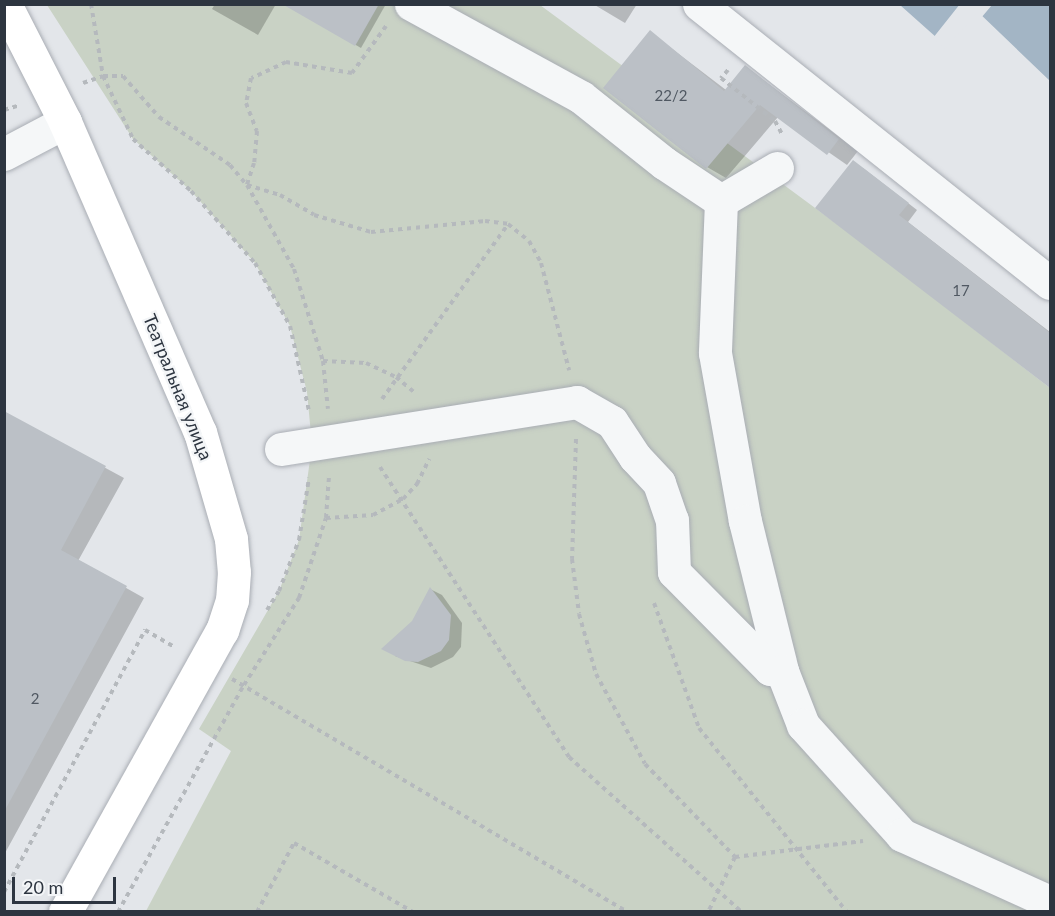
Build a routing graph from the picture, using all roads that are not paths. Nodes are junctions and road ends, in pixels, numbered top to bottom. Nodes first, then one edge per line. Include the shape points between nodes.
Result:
1 (5, 4) edge
2 (699, 4) edge
3 (419, 9) edge
4 (58, 108) junction
5 (4, 154) edge
6 (777, 168) dead end
7 (721, 201) junction
8 (1050, 283) edge
9 (296, 447) road end
10 (782, 671) junction
11 (1050, 902) edge
12 (65, 912) edge

1 - 4 main road, Театральная улица
2 - 8 street
3 - 7 street via 580,97 664,163
4 - 5 street
4 - 12 main road, Театральная улица via 200,432 231,539 232,600 222,630
6 - 7 street
7 - 10 street via 715,353 745,521
9 - 10 street via 577,402 612,422 635,457 659,483 672,520 674,572 770,669
10 - 11 street via 803,725 902,835

